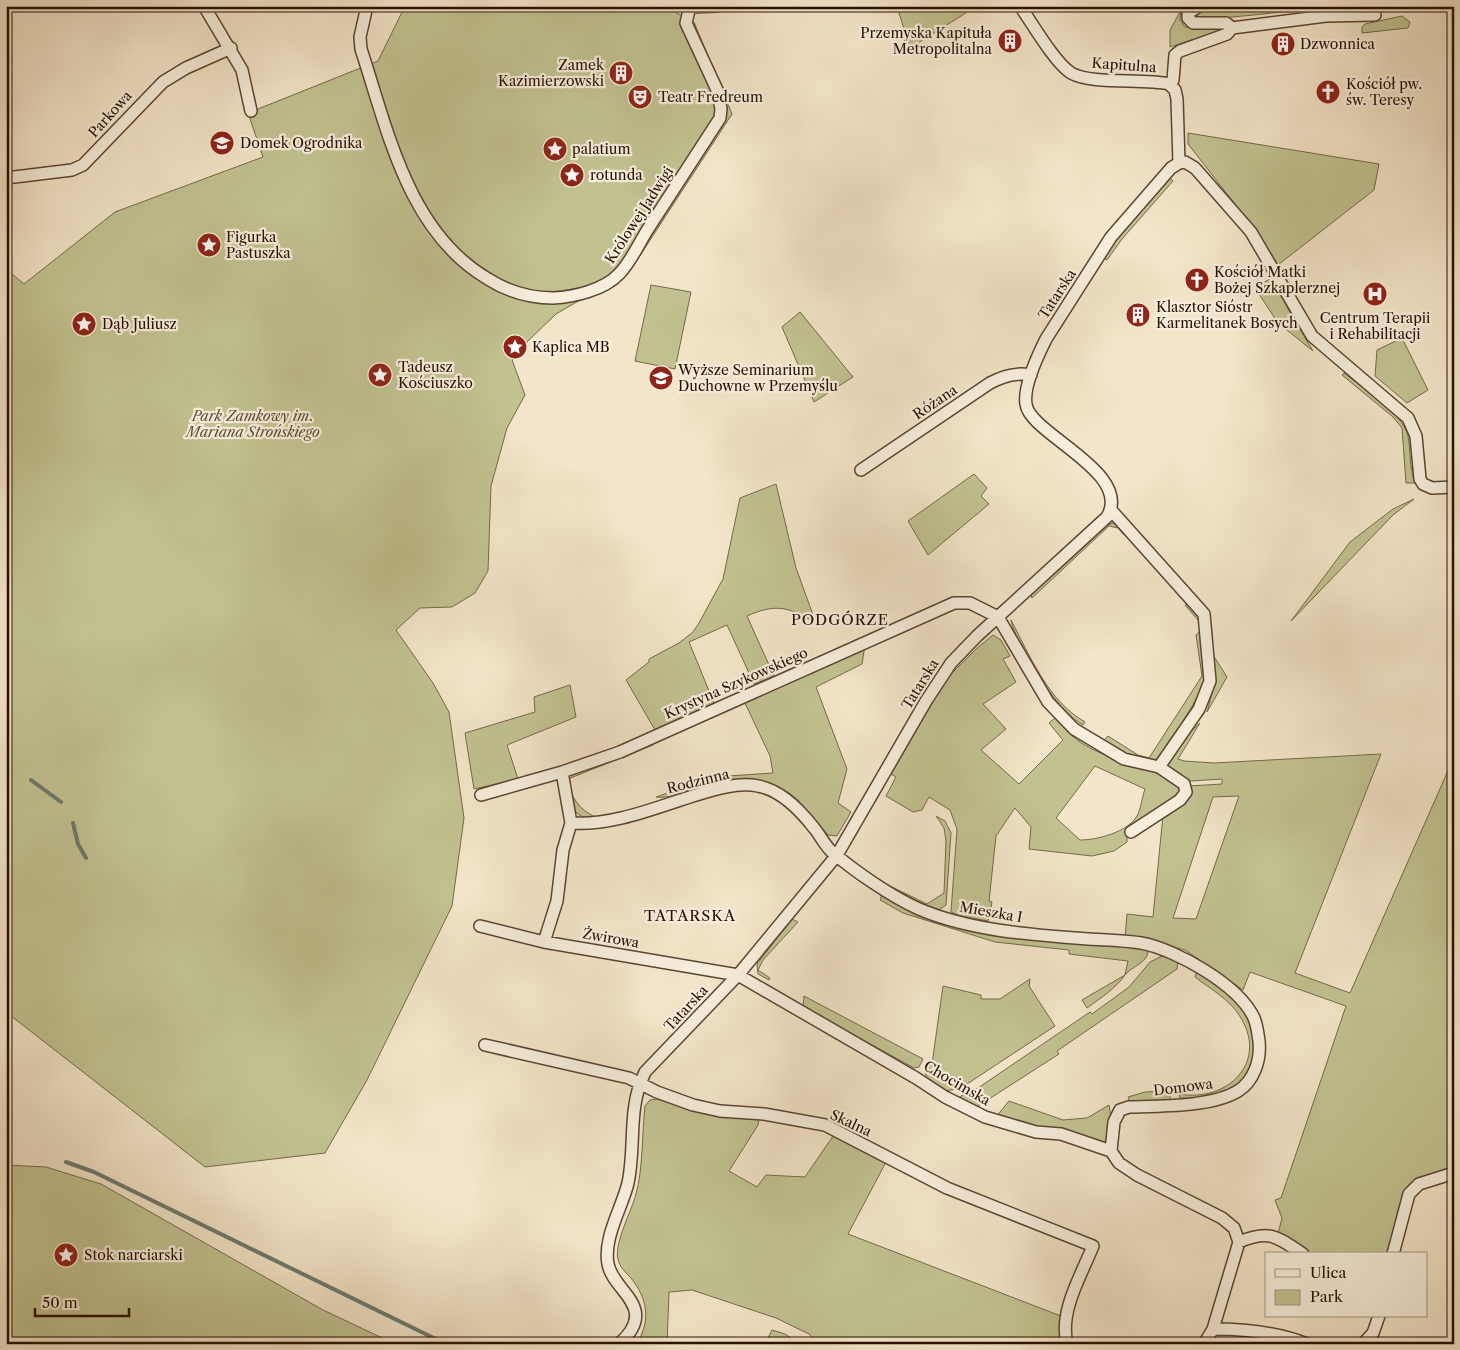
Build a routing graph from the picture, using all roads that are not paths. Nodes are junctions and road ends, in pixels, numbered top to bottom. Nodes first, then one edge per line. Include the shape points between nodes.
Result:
1 (204, 6) edge
2 (367, 6) edge
3 (717, 6) edge
4 (1020, 6) edge
5 (1199, 6) edge
6 (690, 7) edge
7 (1375, 15) dead end
8 (1232, 28) junction
9 (230, 48) junction
10 (1169, 84) junction
11 (251, 111) dead end
12 (1179, 162) junction
13 (6, 178) edge
14 (1031, 375) junction
15 (861, 470) dead end
16 (1454, 487) edge
17 (1111, 510) junction
18 (998, 616) junction
19 (1159, 767) junction
20 (562, 772) junction
21 (482, 795) dead end
22 (571, 823) junction
23 (1131, 832) dead end
24 (837, 855) junction
25 (480, 926) dead end
26 (544, 942) junction
27 (1157, 948) joint
28 (738, 975) junction
29 (485, 1045) dead end
30 (640, 1084) junction
31 (1111, 1151) junction
32 (1454, 1173) edge
33 (1239, 1242) junction
34 (1300, 1252) edge
35 (1394, 1252) edge
36 (1378, 1318) edge
37 (1213, 1329) junction
38 (619, 1344) edge
39 (1067, 1344) edge
40 (1204, 1344) edge
41 (1307, 1344) edge
42 (1363, 1344) edge

1 - 9 street
2 - 6 street, Królowej Jadwigi via 359,43 400,166 423,211 456,256 494,283 547,298 579,295 619,275 720,118 718,92 686,23
3 - 6 street
4 - 10 street, Kapitulna via 1060,63 1072,73 1088,78
5 - 8 street via 1188,13 1193,23 1226,23
7 - 8 street via 1326,16
8 - 10 street via 1227,34 1180,51 1175,56 1173,80
9 - 11 street via 242,70
9 - 13 street, Parkowa via 163,82 83,165 72,170
10 - 12 street via 1176,94
12 - 14 street, Tatarska via 1111,237 1046,339
12 - 16 street via 1195,168 1251,232 1312,336 1408,418 1416,436 1423,484 1432,488
14 - 15 street, Różana via 1006,376 990,383
14 - 17 street, Tatarska via 1026,399 1028,410 1096,471 1108,490
17 - 18 street, Tatarska
17 - 19 street via 1204,614 1210,681 1199,709
18 - 19 street via 1048,702 1074,729 1124,759
18 - 20 street, Krystyna Szykowskiego via 970,602 954,603 620,752
18 - 24 street, Tatarska via 946,669
19 - 23 street via 1184,784 1186,792 1180,800
20 - 21 street, Krystyna Szykowskiego
20 - 22 street
22 - 24 street, Rodzinna via 603,822 716,789 756,786 779,794 801,813
22 - 26 street via 557,901
24 - 27 street, Mieszka I via 918,908 947,919 1024,933 1142,943
24 - 28 street, Tatarska
25 - 26 street, Żwirowa
26 - 28 street, Żwirowa
27 - 31 street, Domowa via 1184,959 1234,992 1246,1004 1258,1033 1257,1068 1239,1091 1226,1096 1208,1101 1120,1110 1114,1122
28 - 30 street, Tatarska via 645,1072
28 - 31 street, Chocimska via 945,1097 985,1117 1036,1132 1061,1134
29 - 30 street, Skalna via 629,1078
30 - 38 street, Tatarska via 627,1183 612,1224 608,1256 608,1265 630,1296 634,1309 634,1321 626,1338
30 - 39 street, Skalna via 694,1105 720,1111 764,1114 825,1126 947,1188 1092,1246 1066,1313 1064,1329
31 - 33 street, Chocimska via 1118,1163 1137,1175 1222,1218 1234,1228
32 - 35 street via 1419,1184 1409,1194
33 - 34 street via 1272,1235
33 - 37 street
36 - 42 street via 1373,1333
37 - 40 street
37 - 41 street via 1242,1330 1292,1338

